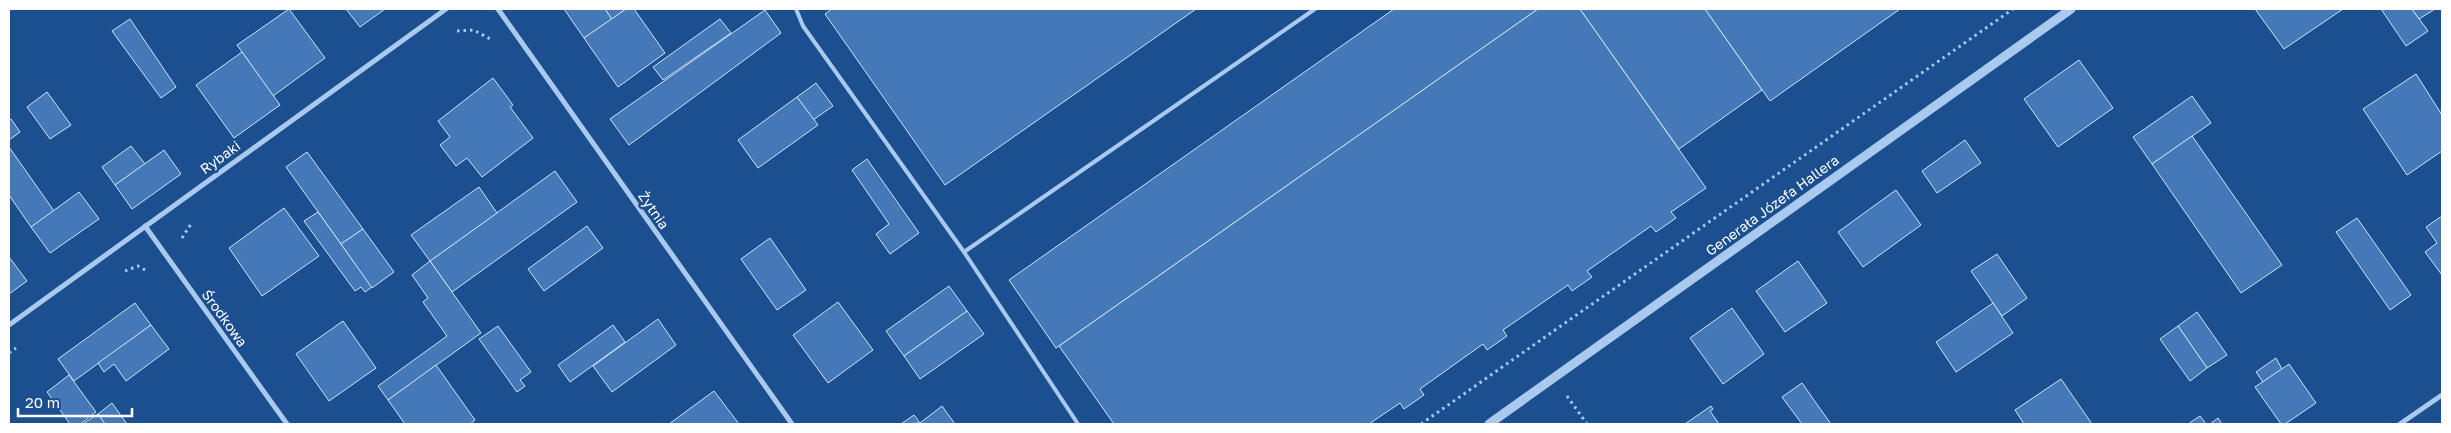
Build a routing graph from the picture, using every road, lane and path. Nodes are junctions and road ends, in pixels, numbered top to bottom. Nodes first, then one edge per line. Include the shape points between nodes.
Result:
1 (446, 9) edge
2 (498, 9) edge
3 (796, 9) edge
4 (1315, 9) edge
5 (2013, 9) edge
6 (2071, 9) edge
7 (450, 36) dead end
8 (495, 46) dead end
9 (197, 219) dead end
10 (145, 226) junction
11 (182, 242) dead end
12 (964, 252) junction
13 (122, 272) dead end
14 (153, 274) dead end
15 (9, 326) edge
16 (17, 348) dead end
17 (9, 353) edge
18 (1554, 378) junction
19 (2442, 395) edge
20 (287, 424) edge
21 (792, 424) edge
22 (1078, 424) edge
23 (1421, 424) edge
24 (1489, 424) edge
25 (1587, 424) edge
26 (2400, 424) edge

1 - 10 street, Rybaki
2 - 21 street, Żytnia
3 - 12 lane via 803,26
4 - 12 lane
5 - 23 path
6 - 18 street, Generała Józefa Hallera
7 - 8 path via 458,30 474,30 489,38
9 - 11 path via 189,225
10 - 15 street, Rybaki
10 - 20 street, Środkowa
12 - 22 lane
13 - 14 path via 138,266
16 - 17 path
18 - 24 street, Generała Józefa Hallera
18 - 25 path
19 - 26 street

